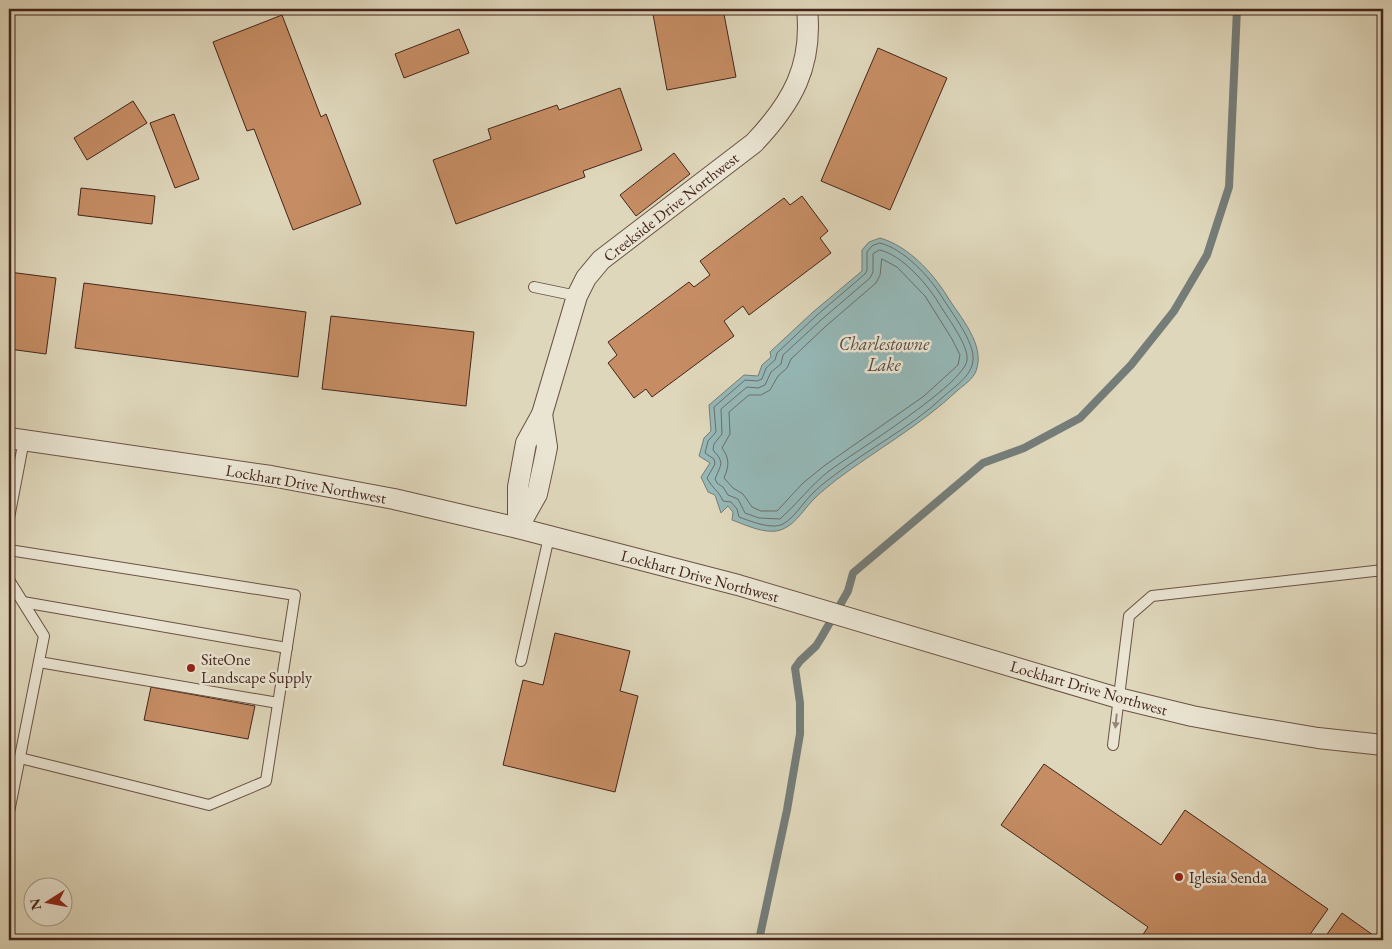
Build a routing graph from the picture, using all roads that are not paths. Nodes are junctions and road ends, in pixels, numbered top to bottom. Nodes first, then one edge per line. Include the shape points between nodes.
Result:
1 (807, 9) edge
2 (534, 286) dead end
3 (577, 296) junction
4 (17, 439) edge
5 (9, 518) edge
6 (518, 528) junction
7 (549, 536) junction
8 (9, 550) edge
9 (1383, 570) edge
10 (9, 580) edge
11 (23, 602) junction
12 (287, 648) junction
13 (520, 661) dead end
14 (39, 662) junction
15 (1118, 698) junction
16 (278, 703) junction
17 (1113, 745) dead end
18 (1383, 745) edge
19 (20, 758) junction
20 (9, 812) edge

1 - 3 street, Creekside Drive Northwest via 807,53 802,70 792,94 773,123 740,154 601,260
2 - 3 lane
3 - 6 street, Creekside Drive Northwest via 542,414 547,447 537,494
4 - 5 lane
4 - 6 street, Lockhart Drive Northwest via 271,476 394,499
6 - 7 street, Lockhart Drive Northwest
7 - 13 lane
7 - 15 street, Lockhart Drive Northwest via 738,586
8 - 12 lane via 295,595
9 - 15 lane via 1152,596 1129,616
10 - 11 lane
11 - 12 lane
11 - 14 lane via 44,636
12 - 16 lane
14 - 16 lane
14 - 19 lane
15 -> 17 lane
15 - 18 street, Lockhart Drive Northwest via 1240,725
16 - 19 lane via 266,781 209,805
19 - 20 lane

